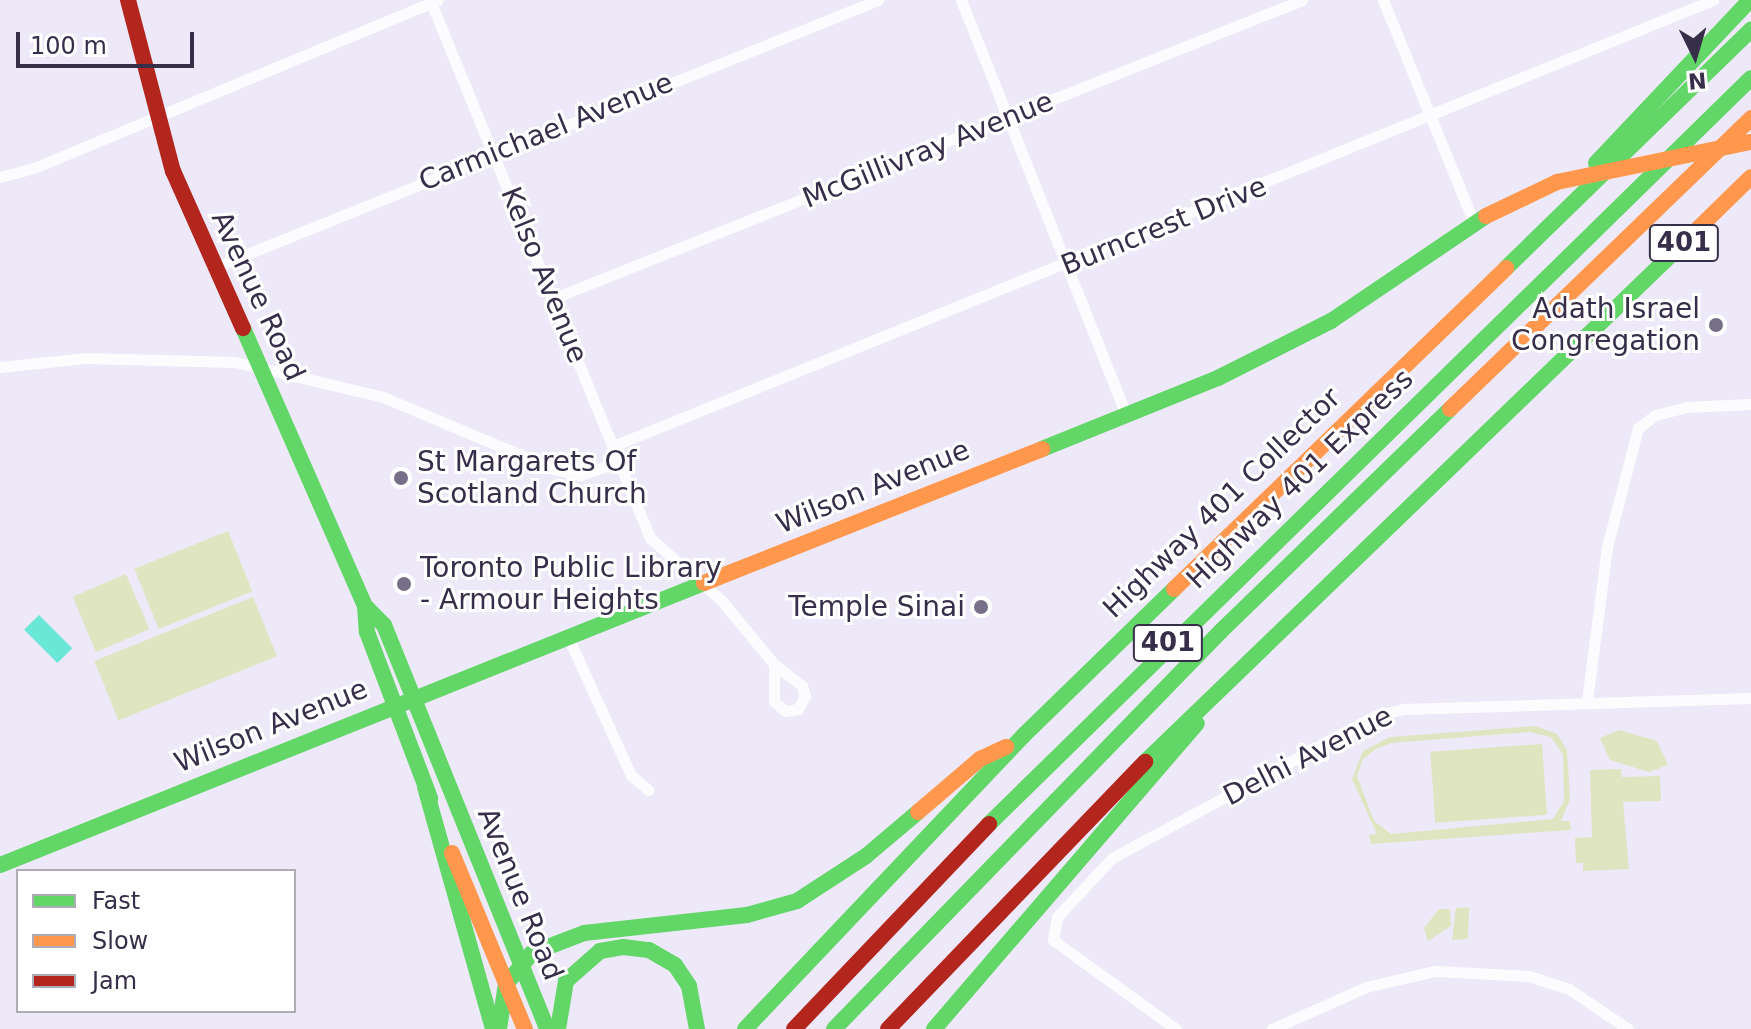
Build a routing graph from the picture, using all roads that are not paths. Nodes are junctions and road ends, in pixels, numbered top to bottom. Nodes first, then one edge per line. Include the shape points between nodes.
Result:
1 (128, 0) edge
2 (878, 0) edge
3 (961, 0) edge
4 (1302, 0) edge
5 (1383, 0) edge
6 (1713, 0) edge
7 (1750, 0) edge
8 (433, 1) edge
9 (1751, 30) edge
10 (1751, 78) edge
11 (155, 117) junction
12 (1751, 118) edge
13 (1008, 119) junction
14 (1431, 119) junction
15 (1751, 142) edge
16 (495, 153) junction
17 (0, 177) edge
18 (1751, 177) edge
19 (1561, 208) junction
20 (1474, 223) junction
21 (1067, 265) junction
22 (215, 267) junction
23 (554, 298) junction
24 (0, 367) edge
25 (264, 368) junction
26 (1751, 404) edge
27 (1126, 414) junction
28 (613, 446) junction
29 (619, 462) junction
30 (700, 587) junction
31 (365, 606) junction
32 (568, 637) junction
33 (774, 664) dead end
34 (1225, 683) junction
35 (414, 697) junction
36 (1751, 698) edge
37 (1587, 701) junction
38 (393, 704) junction
39 (1017, 742) junction
40 (425, 787) junction
41 (648, 790) dead end
42 (0, 865) edge
43 (521, 964) junction
44 (506, 984) junction
45 (496, 1029) edge
46 (525, 1029) edge
47 (547, 1029) edge
48 (558, 1029) edge
49 (697, 1029) edge
50 (745, 1029) edge
51 (794, 1029) edge
52 (834, 1029) edge
53 (888, 1029) edge
54 (934, 1029) edge
55 (1176, 1029) edge
56 (1272, 1029) edge
57 (1628, 1029) edge

1 - 11 main road, Avenue Road
2 - 16 street, Carmichael Avenue
3 - 13 street
4 - 13 street, McGillivray Avenue
5 - 14 street
6 - 14 street, Burncrest Drive
7 - 19 main road via 1618,138
8 - 11 street
8 - 16 street, Kelso Avenue
9 - 19 main road, Highway 401 Collector / 401
10 - 51 main road, Highway 401 Express / 401 via 1066,743
11 - 17 street
11 - 22 main road, Avenue Road
12 - 52 main road, Highway 401 Express / 401 via 1189,664
13 - 21 street
13 - 23 street, McGillivray Avenue
14 - 20 street
14 - 21 street, Burncrest Drive
15 - 20 main road, Wilson Avenue via 1557,182
16 - 22 street, Carmichael Avenue
16 - 23 street, Kelso Avenue
18 - 34 main road, 401
19 - 39 main road, Highway 401 Collector / 401
20 - 27 main road, Wilson Avenue via 1331,321 1277,351
21 - 27 street
21 - 28 street, Burncrest Drive
22 - 25 main road, Avenue Road
23 - 28 street, Kelso Avenue
24 - 25 street via 123,357
25 - 29 street via 383,397 554,469 580,475
25 - 31 main road, Avenue Road
26 - 37 street via 1686,407 1655,415 1638,428 1607,547
27 - 30 main road, Wilson Avenue
28 - 29 street, Kelso Avenue
29 - 30 street, Kelso Avenue via 650,538
30 - 32 main road, Wilson Avenue
30 - 33 street, Kelso Avenue via 721,600
31 - 35 main road, Avenue Road via 384,625
31 - 38 main road, Avenue Road via 367,632
32 - 35 main road, Wilson Avenue
32 - 41 street via 631,775
34 - 53 main road, 401
34 - 54 main road via 1181,746
35 - 38 main road, Wilson Avenue
35 - 43 main road, Avenue Road
36 - 37 street, Delhi Avenue
37 - 55 street, Delhi Avenue via 1403,709 1375,716 1112,858 1052,925 1053,940
38 - 40 main road, Avenue Road
38 - 42 main road, Wilson Avenue
39 - 43 main road via 980,759 866,856 797,901 747,915 584,933 532,953
39 - 50 main road, Highway 401 Collector / 401
40 - 44 main road, Avenue Road
40 - 45 main road
43 - 44 main road
43 - 47 main road, Avenue Road
44 - 45 main road
44 - 46 main road, Avenue Road
48 - 49 main road via 566,981 600,951 623,947 649,950 675,965 689,986
56 - 57 street via 1397,977 1485,971 1529,976 1569,989

